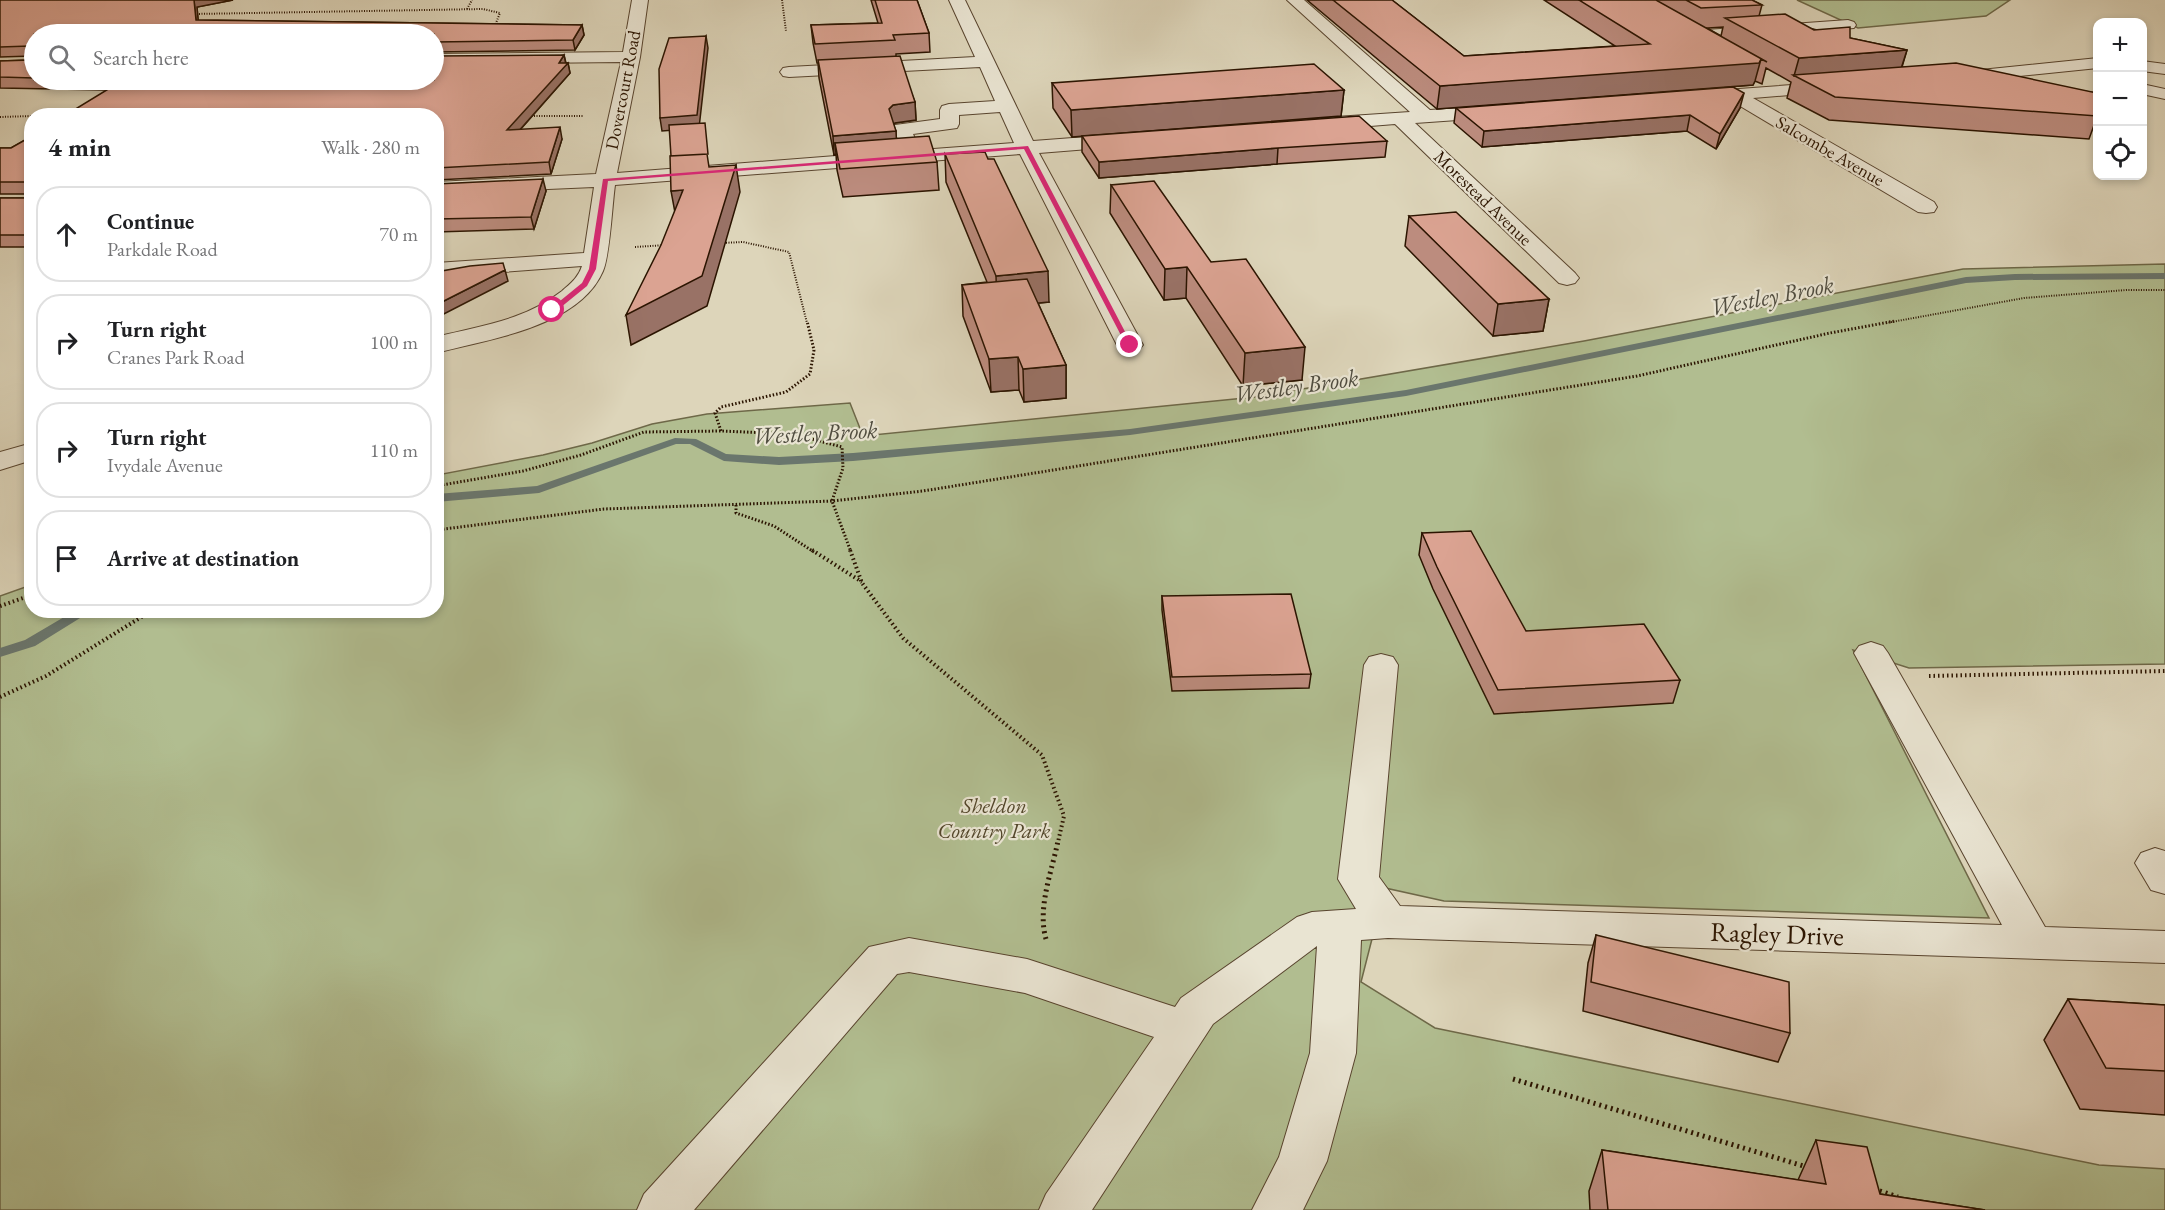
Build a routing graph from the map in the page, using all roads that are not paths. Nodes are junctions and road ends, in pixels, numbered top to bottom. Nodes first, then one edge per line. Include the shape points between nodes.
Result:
1 (640, 0) edge
2 (957, 0) edge
3 (1294, 0) edge
4 (1848, 25) edge
5 (1721, 52) edge
6 (632, 57) junction
7 (2165, 57) edge
8 (2147, 59) edge
9 (444, 60) edge
10 (985, 62) junction
11 (2147, 67) edge
12 (2093, 68) edge
13 (2165, 69) edge
14 (789, 72) dead end
15 (1760, 74) edge
16 (1937, 79) edge
17 (1846, 86) edge
18 (1789, 90) junction
19 (2147, 90) edge
20 (1733, 94) junction
21 (2165, 94) edge
22 (1674, 99) edge
23 (1006, 106) junction
24 (1520, 110) edge
25 (1425, 116) junction
26 (1399, 118) junction
27 (1306, 126) edge
28 (1143, 138) edge
29 (1026, 147) junction
30 (912, 156) junction
31 (605, 180) junction
32 (444, 188) edge
33 (1926, 207) dead end
34 (594, 254) junction
35 (444, 269) edge
36 (1567, 278) dead end
37 (444, 343) edge
38 (1130, 345) dead end
39 (24, 454) edge
40 (0, 461) edge
41 (1381, 665) dead end
42 (1878, 665) road end
43 (1388, 922) junction
44 (1340, 926) junction
45 (2032, 942) junction
46 (2165, 947) edge
47 (1185, 1029) junction
48 (662, 1210) edge
49 (1064, 1210) edge
50 (1277, 1210) edge

1 - 6 street, Dovercourt Road
2 - 10 street
3 - 25 street
4 - 5 street via 1687,33
6 - 9 street
6 - 31 street, Dovercourt Road
7 - 8 street
10 - 14 street
10 - 23 street
11 - 13 street
12 - 16 street
15 - 18 street
17 - 18 street
18 - 20 street
19 - 21 street
20 - 22 street
20 - 33 street, Salcombe Avenue
23 - 29 street
23 - 30 street via 949,110 950,124 902,129
24 - 25 street
25 - 26 street
26 - 27 street
26 - 36 street, Morestead Avenue
28 - 29 street
29 - 30 street
29 - 38 street
30 - 31 street
31 - 32 street
31 - 34 street, Dovercourt Road
34 - 35 street
34 - 37 street, Dovercourt Road via 593,269 585,284 552,310 509,327
39 - 40 street
41 - 43 street via 1358,879
42 - 45 street
43 - 44 street, Ragley Drive
43 - 45 street, Ragley Drive
44 - 47 street, Ragley Drive via 1312,928 1197,1011
44 - 50 street via 1333,1053 1302,1161
45 - 46 street, Ragley Drive
47 - 48 street via 1027,976 909,955 884,959
47 - 49 street, Ragley Drive

